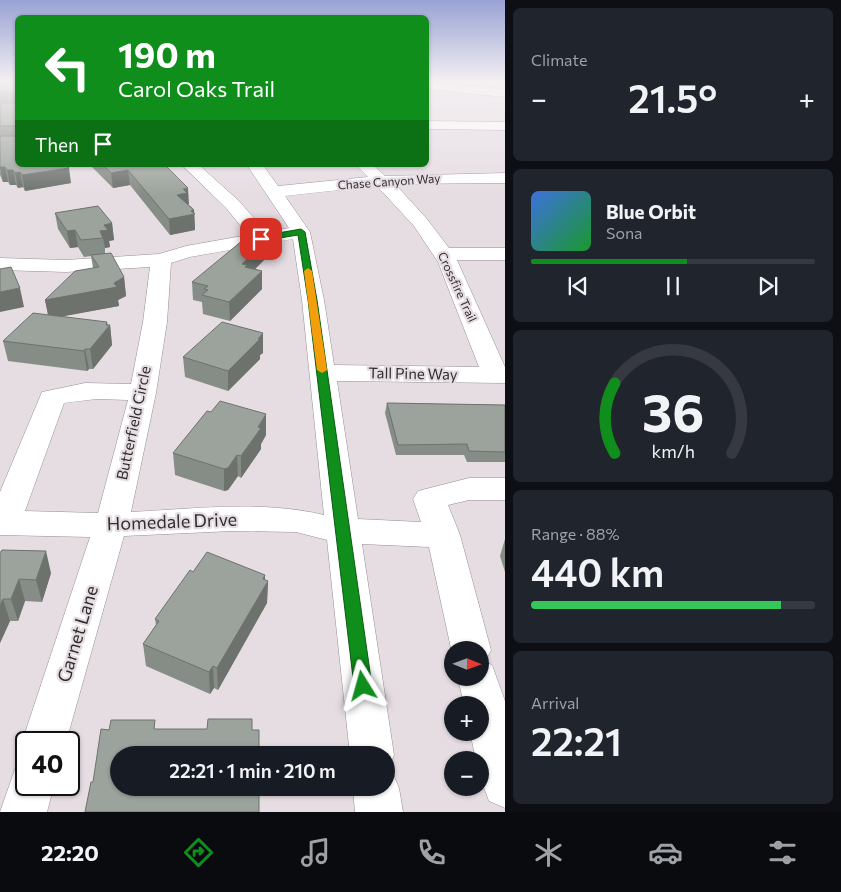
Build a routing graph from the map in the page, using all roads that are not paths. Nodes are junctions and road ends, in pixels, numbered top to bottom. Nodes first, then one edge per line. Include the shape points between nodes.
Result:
1 (429, 125) edge
2 (505, 126) edge
3 (192, 167) edge
4 (256, 167) edge
5 (366, 167) edge
6 (505, 178) edge
7 (382, 180) junction
8 (274, 192) junction
9 (301, 232) junction
10 (261, 239) junction
11 (443, 254) junction
12 (505, 254) edge
13 (161, 260) junction
14 (0, 264) edge
15 (322, 373) junction
16 (500, 375) edge
17 (142, 393) junction
18 (505, 489) edge
19 (2, 523) edge
20 (111, 525) junction
21 (342, 531) junction
22 (443, 535) junction
23 (469, 641) edge
24 (480, 686) edge
25 (47, 731) edge
26 (371, 746) edge
27 (505, 785) edge
28 (28, 796) edge
29 (377, 796) edge
30 (23, 812) edge
31 (379, 812) edge

1 - 2 street
3 - 10 street via 233,205
4 - 8 street
5 - 7 street, Crossfire Trail
6 - 7 street, Chase Canyon Way
7 - 8 street, Chase Canyon Way
7 - 11 street, Crossfire Trail via 419,220
8 - 9 street
9 - 10 street
9 - 15 street
10 - 13 street via 186,252
11 - 12 street
11 - 16 street, Crossfire Trail
13 - 14 street via 66,266
13 - 17 street, Butterfield Circle via 155,322
15 - 16 street, Tall Pine Way
15 - 21 street
17 - 19 street via 68,392 52,398
17 - 20 street, Butterfield Circle
18 - 22 street via 469,489 429,499
19 - 20 street, Homedale Drive
20 - 21 street, Homedale Drive via 232,518 296,520
20 - 25 street, Garnet Lane
21 - 22 street, Homedale Drive
21 - 26 street
22 - 23 street
24 - 27 street
28 - 30 street
29 - 31 street

